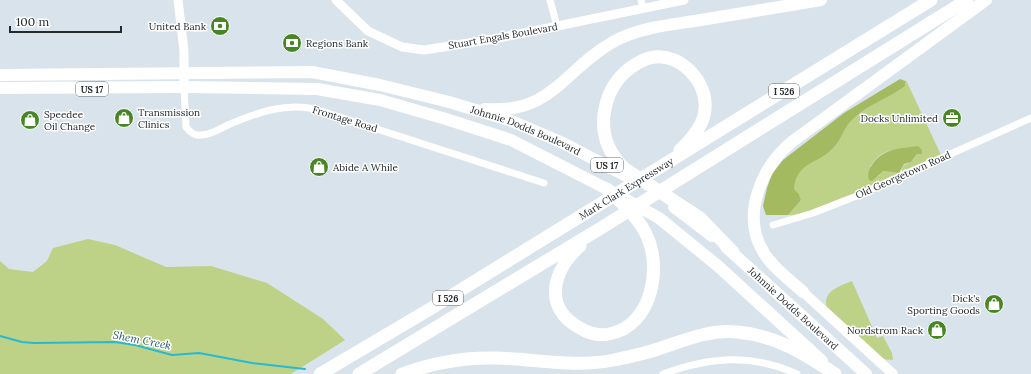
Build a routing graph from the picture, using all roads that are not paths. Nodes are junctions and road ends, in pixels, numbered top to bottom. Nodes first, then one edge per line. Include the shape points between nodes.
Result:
1 (178, 0) edge
2 (184, 0) edge
3 (336, 0) edge
4 (550, 0) edge
5 (684, 0) edge
6 (821, 0) edge
7 (930, 0) edge
8 (967, 0) edge
9 (986, 0) edge
10 (642, 4) edge
11 (179, 14) junction
12 (557, 26) junction
13 (184, 73) junction
14 (0, 75) edge
15 (184, 87) junction
16 (0, 88) edge
17 (465, 107) junction
18 (1031, 118) edge
19 (664, 165) junction
20 (544, 183) dead end
21 (607, 189) junction
22 (774, 225) dead end
23 (601, 228) junction
24 (733, 252) junction
25 (803, 292) joint
26 (849, 358) junction
27 (320, 374) edge
28 (359, 374) edge
29 (402, 374) edge
30 (663, 374) edge
31 (797, 374) edge
32 (836, 374) edge
33 (866, 374) edge
34 (870, 374) edge
35 (893, 374) edge

1 - 11 street
2 - 11 street
3 - 12 street, Stuart Engals Boulevard via 368,31 402,47 424,50
4 - 12 street
5 - 10 street, Stuart Engals Boulevard
6 - 17 highway via 639,31 604,48 564,83 524,107
7 - 19 highway, Mark Clark Expressway / I 526
8 - 23 highway, Mark Clark Expressway
9 - 25 highway via 793,141 770,166 758,190 754,231 764,253
10 - 12 street, Stuart Engals Boulevard
11 - 13 street
13 - 14 highway, US 17
13 - 15 street
13 - 17 highway, Johnnie Dodds Boulevard / US 17 via 312,72 380,85
15 - 16 highway, US 17
15 - 20 street, Frontage Road via 186,127 199,136 255,113 299,106
15 - 21 highway, Johnnie Dodds Boulevard / US 17 via 317,89 380,100 511,140
17 - 24 highway, Johnnie Dodds Boulevard / US 17 via 509,120 619,171 672,206
18 - 22 street, Old Georgetown Road via 854,197
19 - 24 highway via 695,133 704,117 705,108 702,90 690,71 670,59 655,57 634,65 612,88 603,118 607,145 625,169 700,218
19 - 27 highway, Mark Clark Expressway / I 526
21 - 23 highway via 640,223 652,246 654,266 652,287 642,311 627,326 608,334 591,333 568,320 558,307 555,288 566,262
21 - 32 highway, Johnnie Dodds Boulevard / US 17 via 658,218 712,261
23 - 28 highway, Mark Clark Expressway / I 526
24 - 26 highway, Johnnie Dodds Boulevard / US 17
25 - 35 main road, Johnnie Dodds Boulevard
26 - 33 highway, Johnnie Dodds Boulevard / US 17
26 - 34 highway
29 - 32 highway via 432,364 489,358 562,364 600,362 628,357 704,334 735,332 774,339 797,349
30 - 31 street via 684,366 734,359 776,365

